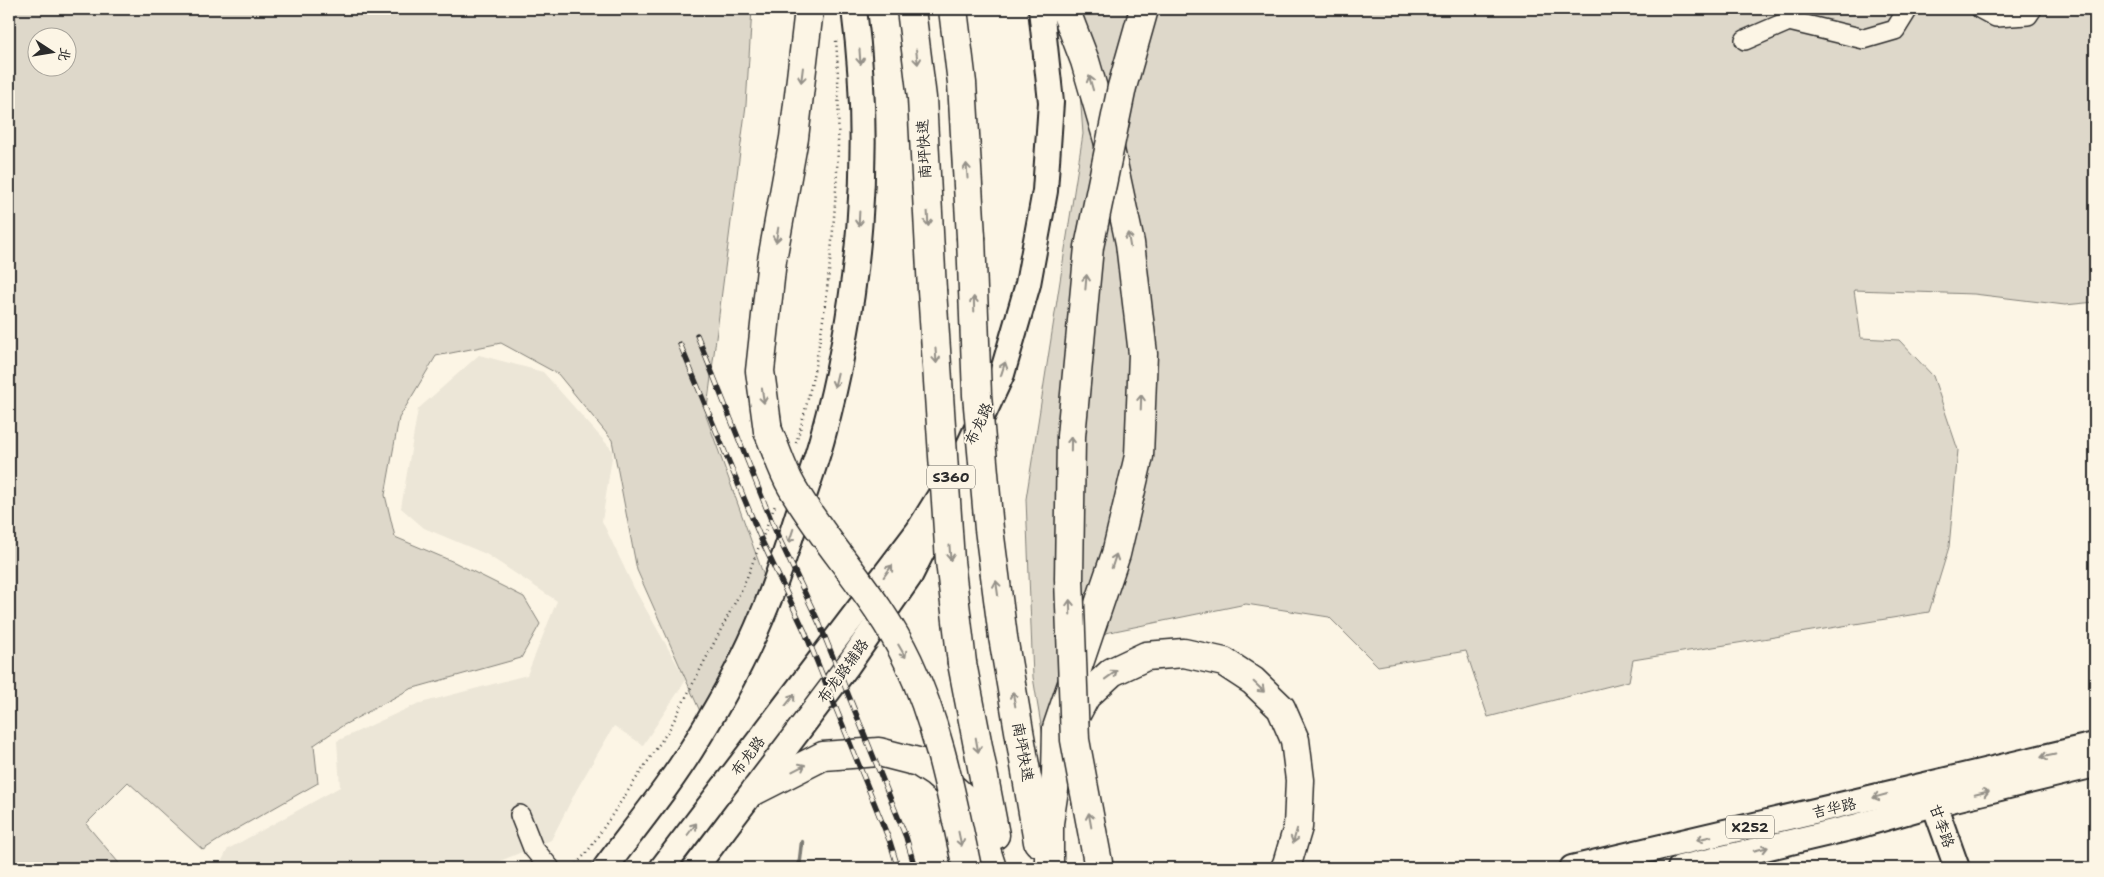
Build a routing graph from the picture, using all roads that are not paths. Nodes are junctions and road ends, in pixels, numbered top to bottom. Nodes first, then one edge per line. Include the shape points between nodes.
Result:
1 (809, 9) edge
2 (854, 9) edge
3 (911, 9) edge
4 (953, 9) edge
5 (1041, 9) edge
6 (1065, 9) edge
7 (1144, 9) edge
8 (1908, 9) edge
9 (1982, 9) edge
10 (2032, 9) edge
11 (1745, 40) dead end
12 (963, 458) junction
13 (2095, 745) edge
14 (2095, 765) edge
15 (1056, 776) junction
16 (756, 790) junction
17 (1930, 794) junction
18 (520, 815) dead end
19 (550, 868) edge
20 (605, 868) edge
21 (662, 868) edge
22 (695, 868) edge
23 (967, 868) edge
24 (992, 868) edge
25 (1002, 868) edge
26 (1043, 868) edge
27 (1050, 868) edge
28 (1098, 868) edge
29 (1285, 868) edge
30 (1572, 868) edge
31 (1680, 868) edge
32 (1957, 868) edge

1 -> 23 highway, bridge via 794,138 772,260 760,371 768,431 791,485 842,561 876,604 908,660 932,720
2 -> 20 main road via 860,55 863,153 858,246 846,335 822,439 763,614 732,678 699,738
3 -> 25 highway, 南坪快速, bridge via 922,98 950,561 962,662
26 -> 4 highway, 南坪快速, bridge via 1003,637 989,529 977,395 972,237 962,84
12 -> 5 main road, 布龙路 / S360 via 1005,365 1028,284 1045,191 1051,102
15 -> 6 highway via 1057,728 1116,554 1139,456 1143,354 1130,243 1108,140 1085,61
28 -> 7 highway, bridge via 1075,740 1069,579 1071,436 1089,247 1122,87
8 - 11 street via 1894,30 1864,39 1789,21
9 - 10 street via 1996,17 2028,15
12 - 16 main road, 布龙路辅路 via 932,534 910,576
21 -> 12 main road, 布龙路 / S360 via 918,531
13 -> 17 main road, 吉华路 / X252
17 -> 14 main road, 吉华路 / X252
15 - 27 highway via 1049,824
15 -> 29 highway via 1068,729 1086,696 1112,672 1146,656 1184,653 1224,662 1253,681 1281,708 1296,740 1300,780 1298,827
16 - 22 main road, 布龙路辅路
16 -> 24 highway via 823,756 879,752 918,762 965,799 975,816
17 -> 30 main road, 吉华路 / X252 via 1857,802
31 -> 17 main road, 吉华路 / X252 via 1854,827
17 - 32 main road, 甘李路
18 - 19 street via 533,848

